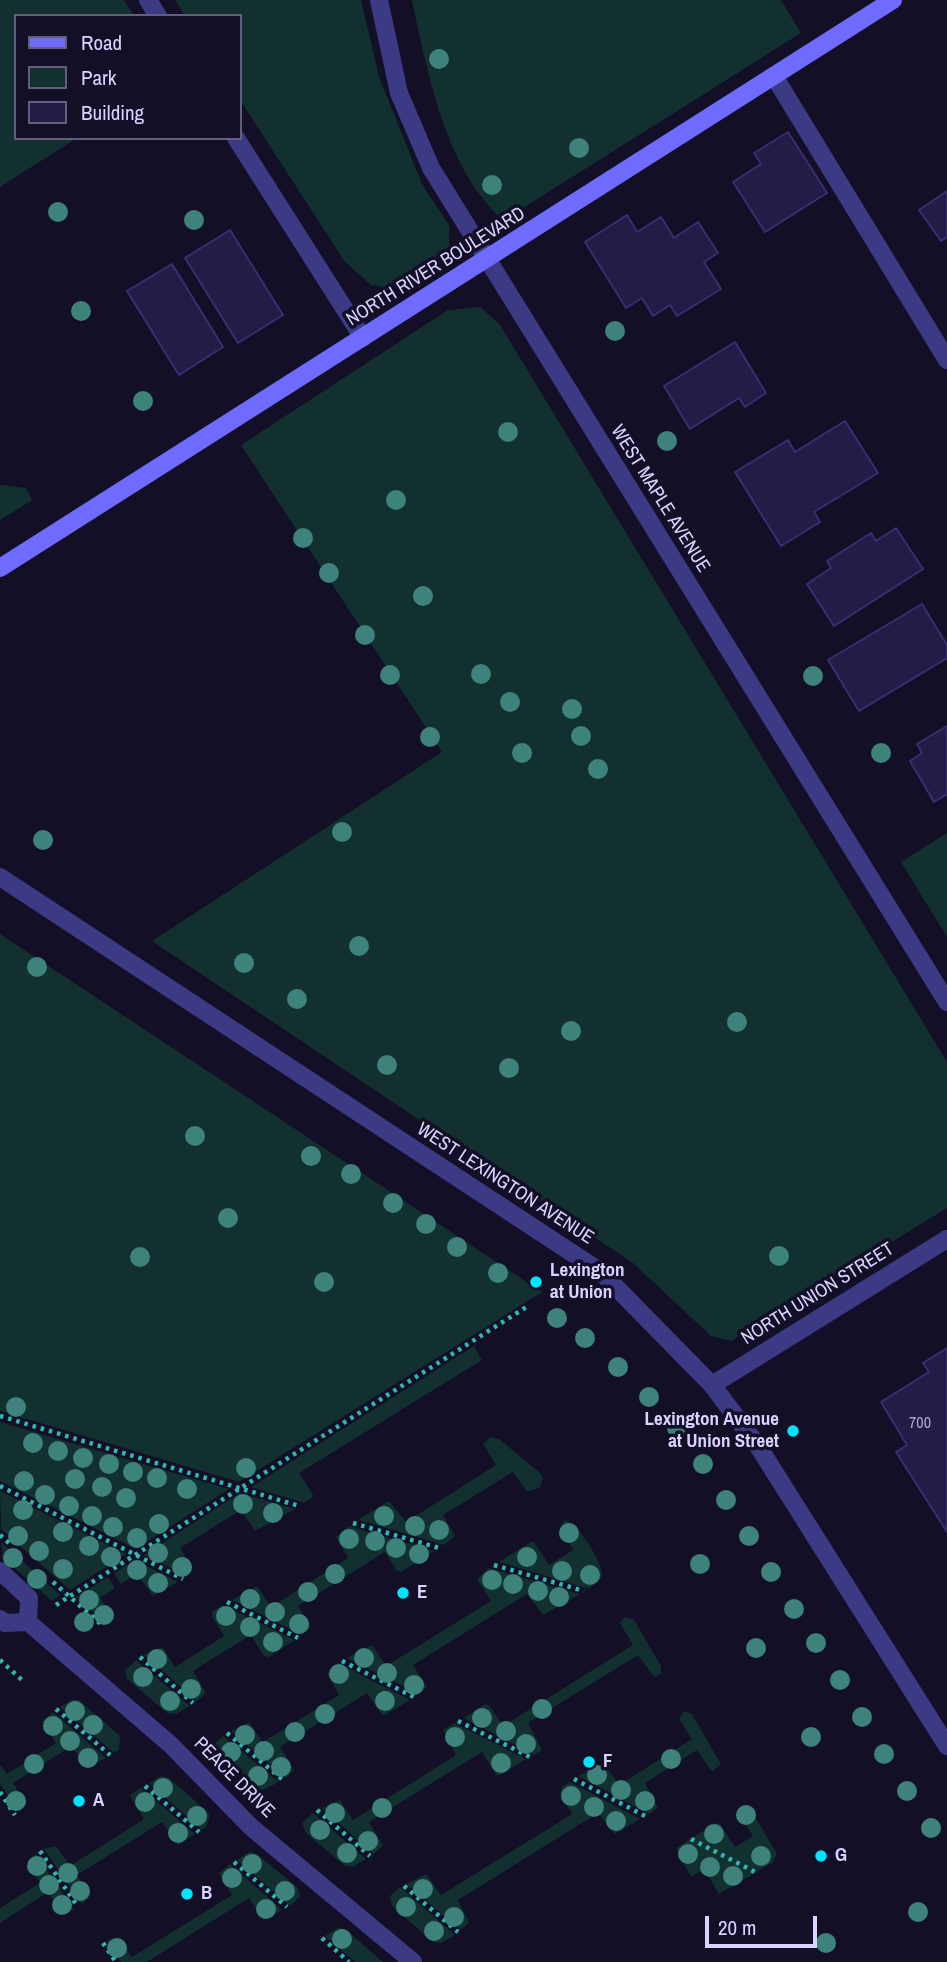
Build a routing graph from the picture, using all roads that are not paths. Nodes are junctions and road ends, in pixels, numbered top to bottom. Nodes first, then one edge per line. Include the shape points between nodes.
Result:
1 (379, 0) edge
2 (893, 0) edge
3 (774, 76) junction
4 (237, 140) edge
5 (488, 260) junction
6 (363, 338) junction
7 (947, 360) edge
8 (0, 568) edge
9 (0, 877) edge
10 (947, 1002) edge
11 (947, 1239) edge
12 (712, 1385) junction
13 (0, 1571) edge
14 (0, 1619) edge
15 (28, 1622) junction
16 (947, 1746) edge
17 (413, 1962) edge

1 - 5 street, WEST MAPLE AVENUE via 399,93 431,167
2 - 3 main road, NORTH RIVER BOULEVARD
3 - 5 main road, NORTH RIVER BOULEVARD
3 - 7 street
4 - 6 street
5 - 6 main road, NORTH RIVER BOULEVARD
5 - 10 street, WEST MAPLE AVENUE
6 - 8 main road, NORTH RIVER BOULEVARD
9 - 12 street, WEST LEXINGTON AVENUE via 601,1272
11 - 12 street, NORTH UNION STREET
12 - 16 street, WEST LEXINGTON AVENUE via 758,1446
13 - 15 street via 29,1598
14 - 15 street
15 - 17 street, PEACE DRIVE via 170,1745 251,1827

